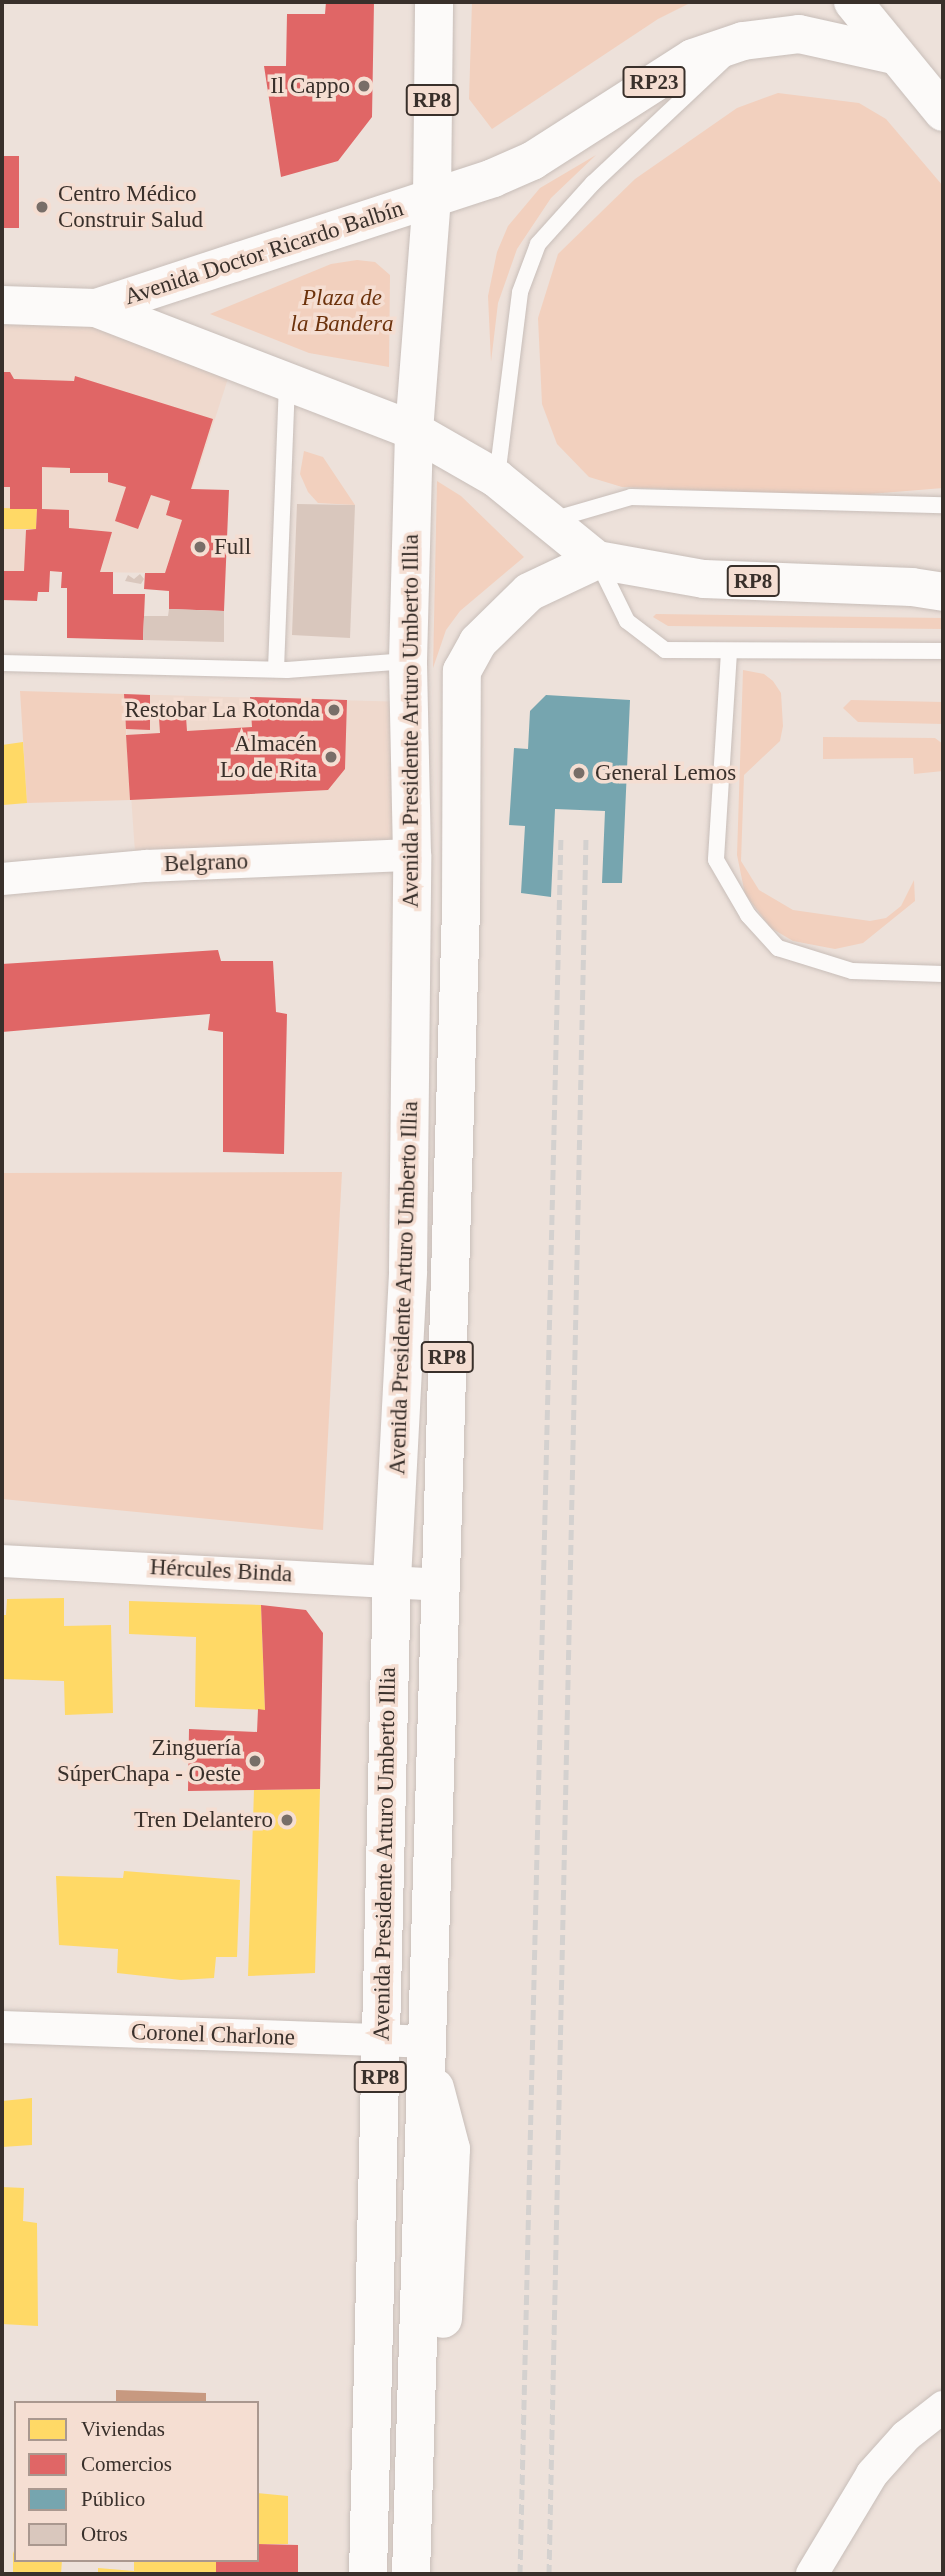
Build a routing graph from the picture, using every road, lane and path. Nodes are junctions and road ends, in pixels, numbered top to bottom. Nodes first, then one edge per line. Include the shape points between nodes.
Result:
1 (435, 2) edge
2 (853, 2) edge
3 (743, 41) junction
4 (894, 55) junction
5 (943, 112) edge
6 (432, 199) junction
7 (2, 305) edge
8 (96, 308) junction
9 (287, 381) junction
10 (414, 431) junction
11 (496, 478) junction
12 (943, 505) edge
13 (552, 520) junction
14 (597, 560) junction
15 (933, 585) edge
16 (943, 651) edge
17 (729, 652) junction
18 (408, 661) junction
19 (2, 663) edge
20 (275, 669) junction
21 (412, 855) junction
22 (2, 879) edge
23 (943, 974) edge
24 (2, 1560) edge
25 (392, 1579) junction
26 (441, 1586) junction
27 (2, 2026) edge
28 (380, 2041) junction
29 (424, 2042) junction
30 (943, 2407) edge
31 (411, 2573) edge
32 (368, 2574) edge
33 (812, 2574) edge

1 - 6 main road, Avenida Presidente Arturo Umberto Illia / RP8
2 - 4 main road
3 - 4 main road, RP23 via 799,34
3 - 6 main road, RP23 via 693,58 532,160
3 - 11 lane via 593,183 538,244 520,292
4 - 5 main road
6 - 8 main road, Avenida Doctor Ricardo Balbín / RP23
6 - 10 main road, Avenida Presidente Arturo Umberto Illia / RP8
7 - 8 main road, Avenida Doctor Ricardo Balbín / RP23
8 - 9 main road, Avenida Doctor Ricardo Balbín / RP23
9 - 10 main road, Avenida Doctor Ricardo Balbín / RP23
9 - 20 lane
10 - 11 main road, RP23
10 - 18 main road, Avenida Presidente Arturo Umberto Illia / RP8
11 - 13 main road, RP23
12 - 13 lane via 631,496
13 - 14 main road, RP23
14 - 15 main road, RP8 via 704,579
14 - 17 lane via 627,621 665,650
14 - 26 main road, Avenida Presidente Arturo Umberto Illia / RP8 via 529,593 478,642 462,671 461,908
16 - 17 lane
17 - 23 lane via 716,860 748,915 778,948 852,971
18 - 20 lane
18 - 21 main road, Avenida Presidente Arturo Umberto Illia / RP8
19 - 20 lane
21 - 22 street, Belgrano via 146,866
21 - 25 main road, Avenida Presidente Arturo Umberto Illia / RP8 via 408,1271
24 - 25 street, Hércules Binda
25 - 26 street, Hércules Binda
25 - 28 main road, Avenida Presidente Arturo Umberto Illia / RP8
26 - 29 main road, Avenida Presidente Arturo Umberto Illia / RP8
27 - 28 street, Coronel Charlone
28 - 29 street, Coronel Charlone
28 - 32 main road, Avenida Presidente Arturo Umberto Illia / RP8
29 - 31 main road, Avenida Presidente Arturo Umberto Illia / RP8
30 - 33 street via 906,2436 872,2474

